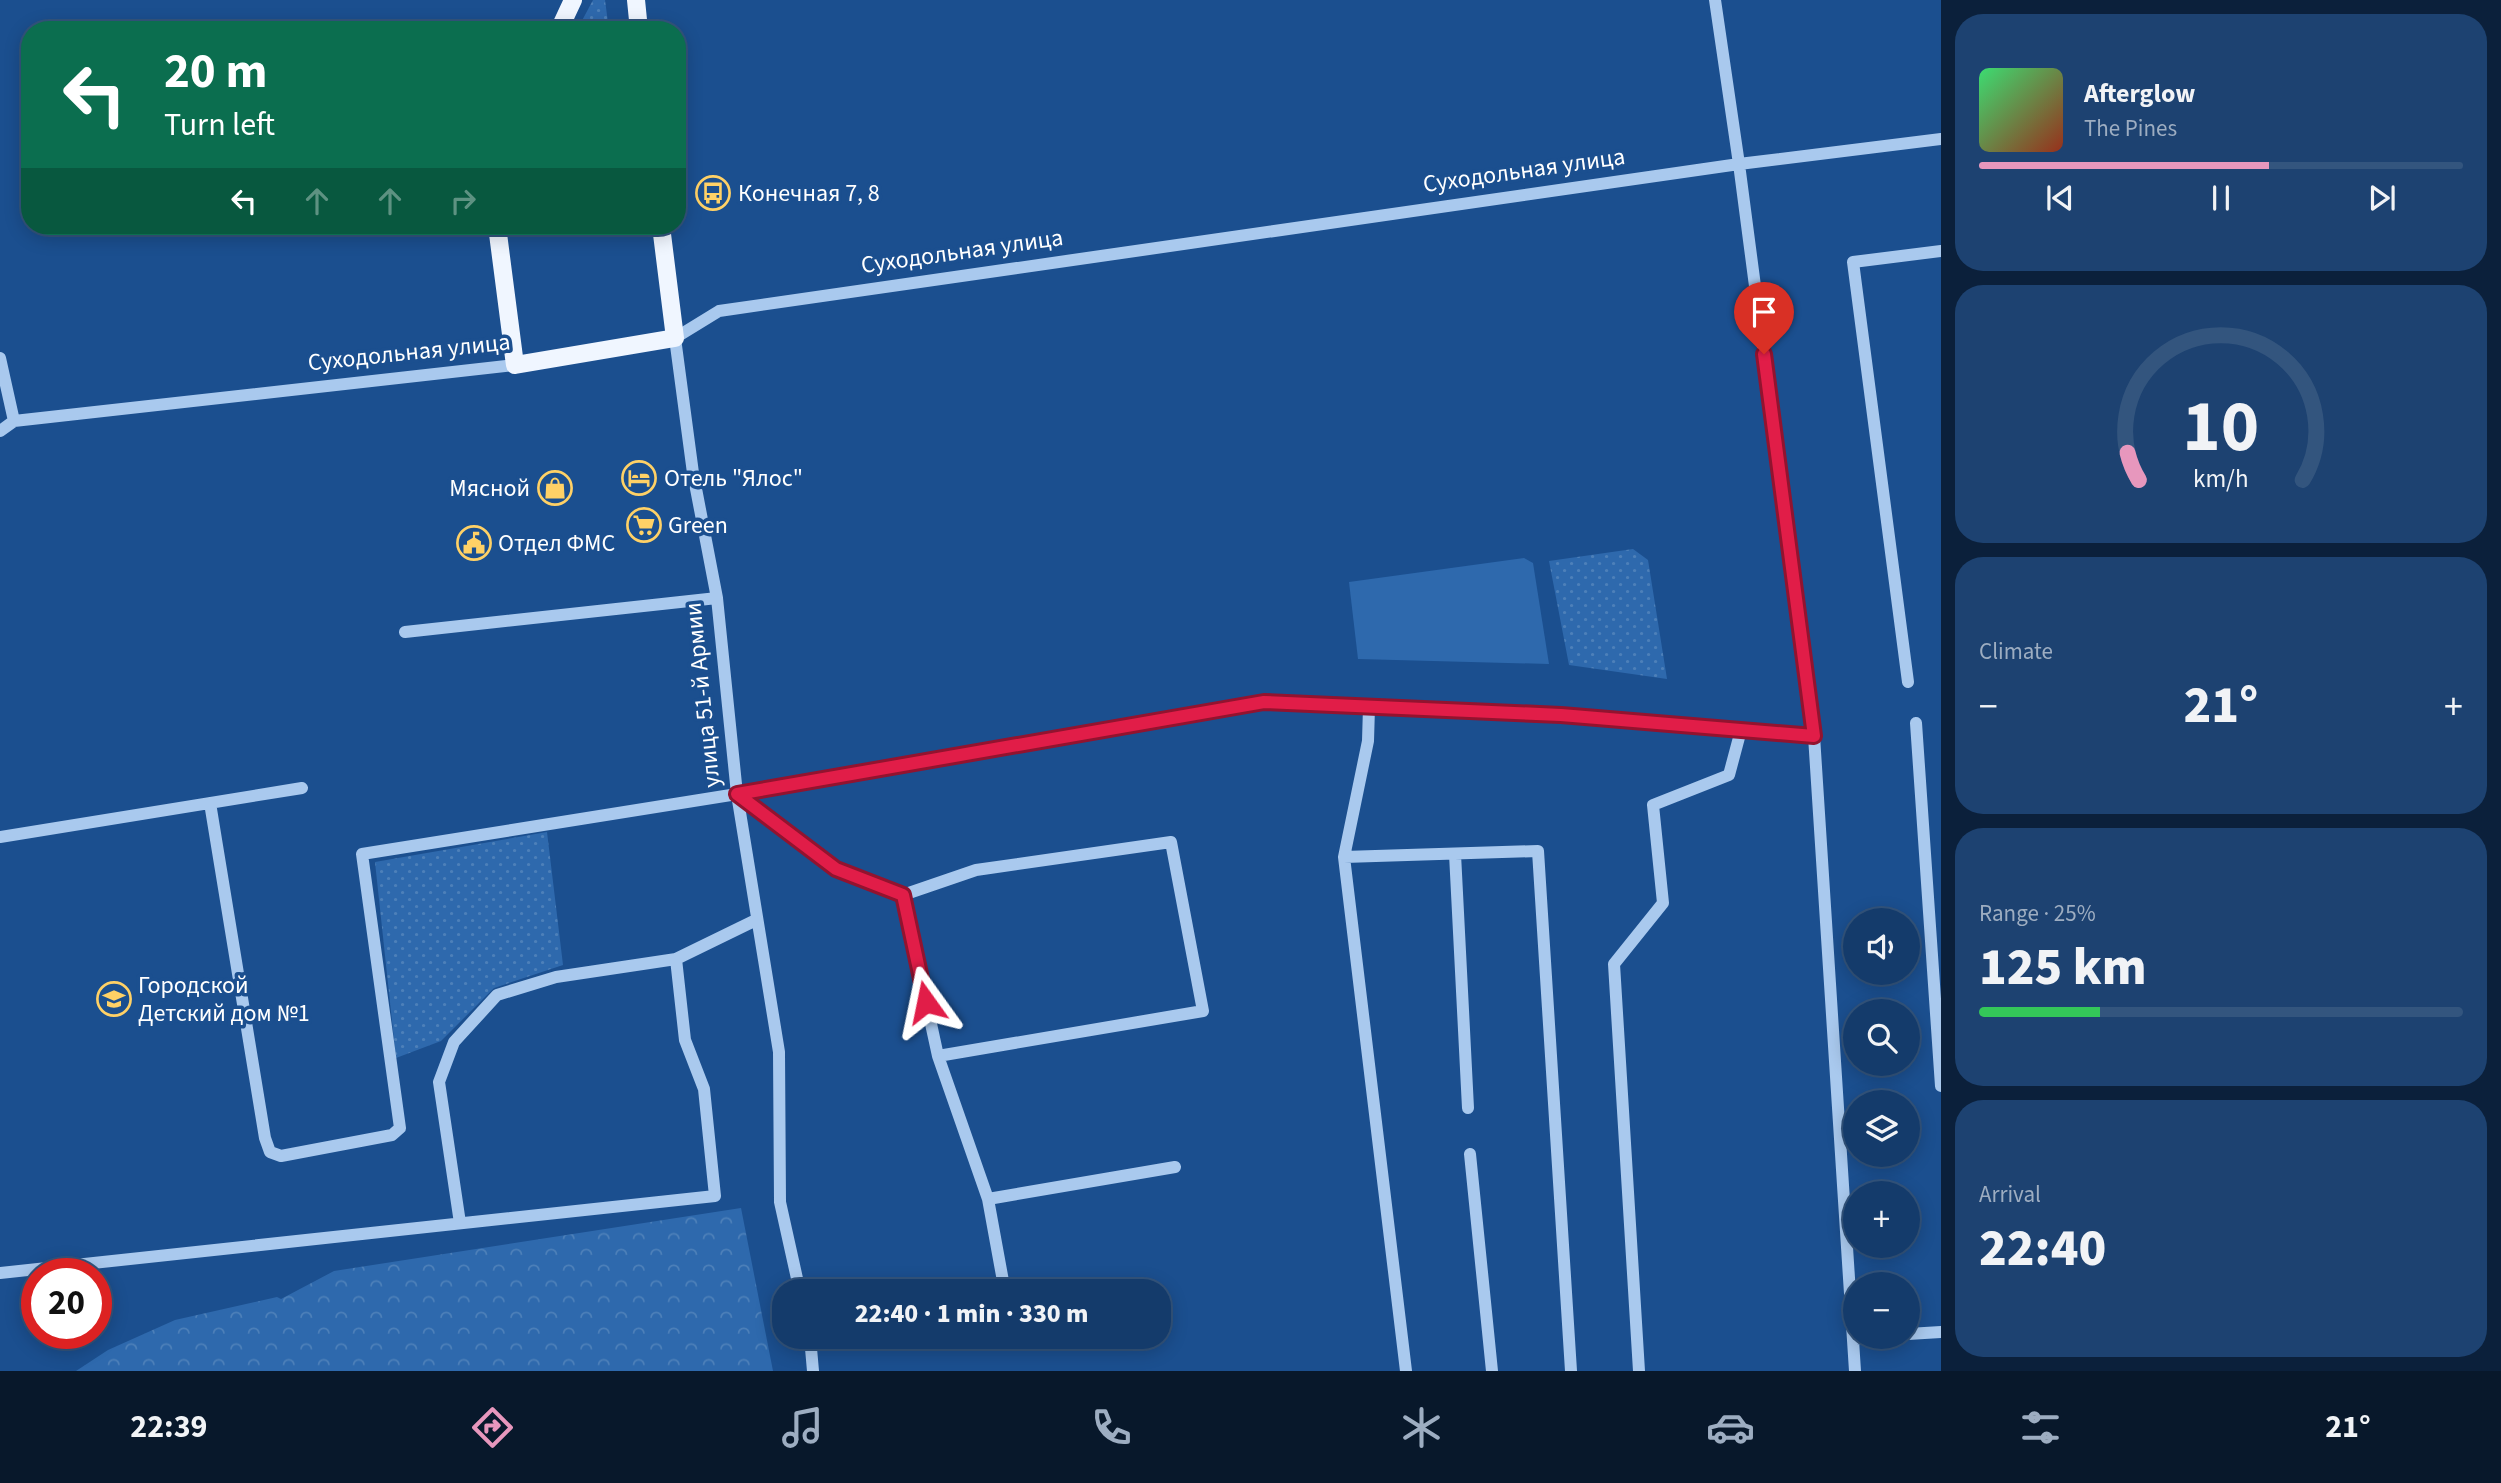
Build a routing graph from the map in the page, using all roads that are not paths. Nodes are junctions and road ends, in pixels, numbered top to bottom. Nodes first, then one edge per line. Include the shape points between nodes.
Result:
1 (573, 0) edge
2 (636, 0) edge
3 (1715, 0) edge
4 (563, 21) edge
5 (638, 21) edge
6 (1941, 139) edge
7 (1740, 163) junction
8 (498, 235) edge
9 (662, 235) edge
10 (1941, 251) edge
11 (675, 338) junction
12 (0, 358) edge
13 (515, 365) junction
14 (14, 421) junction
15 (0, 431) edge
16 (717, 598) junction
17 (405, 632) dead end
18 (1908, 682) dead end
19 (1369, 707) junction
20 (1916, 723) dead end
21 (1741, 730) junction
22 (1814, 736) junction
23 (302, 788) dead end
24 (737, 794) junction
25 (211, 803) junction
26 (0, 837) edge
27 (1455, 854) junction
28 (1344, 857) junction
29 (903, 895) junction
30 (756, 920) junction
31 (676, 959) junction
32 (938, 1056) junction
33 (1941, 1086) edge
34 (1468, 1108) dead end
35 (1471, 1154) dead end
36 (1175, 1167) dead end
37 (988, 1199) junction
38 (460, 1223) junction
39 (1849, 1272) edge
40 (0, 1273) edge
41 (797, 1279) edge
42 (1003, 1279) edge
43 (1941, 1332) edge
44 (1920, 1334) edge
45 (811, 1349) edge
46 (1854, 1349) edge
47 (813, 1371) edge
48 (1406, 1371) edge
49 (1492, 1371) edge
50 (1571, 1371) edge
51 (1639, 1371) edge
52 (1855, 1371) edge

1 - 4 main road
2 - 5 main road
3 - 7 street
6 - 7 street, Суходольная улица
7 - 11 street, Суходольная улица via 719,311
7 - 22 street
8 - 13 main road
9 - 11 main road, улица 51-й Армии
10 - 18 street via 1853,262
11 - 13 main road, Суходольная улица
11 - 16 street, улица 51-й Армии via 693,473
12 - 14 street
13 - 14 street, Суходольная улица
14 - 15 street, Суходольная улица
16 - 17 street
16 - 24 street, улица 51-й Армии
19 - 21 street via 1561,715
19 - 24 street via 1264,702
19 - 28 street via 1368,741
20 - 33 street
21 - 22 street
21 - 51 street via 1729,775 1653,805 1663,903 1614,964
22 - 39 street
23 - 25 street
24 - 25 street via 362,854 400,1128 392,1135 281,1156 271,1152 265,1138
24 - 29 street via 836,869
24 - 30 street, улица 51-й Армии
25 - 26 street
27 - 28 street
27 - 34 street
27 - 50 street via 1538,851
28 - 48 street
29 - 32 street
29 - 32 street via 976,870 1171,842 1203,1011
30 - 31 street
30 - 41 street, улица 51-й Армии via 779,1052 780,1202
31 - 38 street via 555,977 497,995 454,1042 439,1082
31 - 38 street via 685,1040 704,1088 715,1196
32 - 37 street
35 - 49 street
36 - 37 street
37 - 42 street
38 - 40 street
43 - 44 street
45 - 47 street
46 - 52 street

